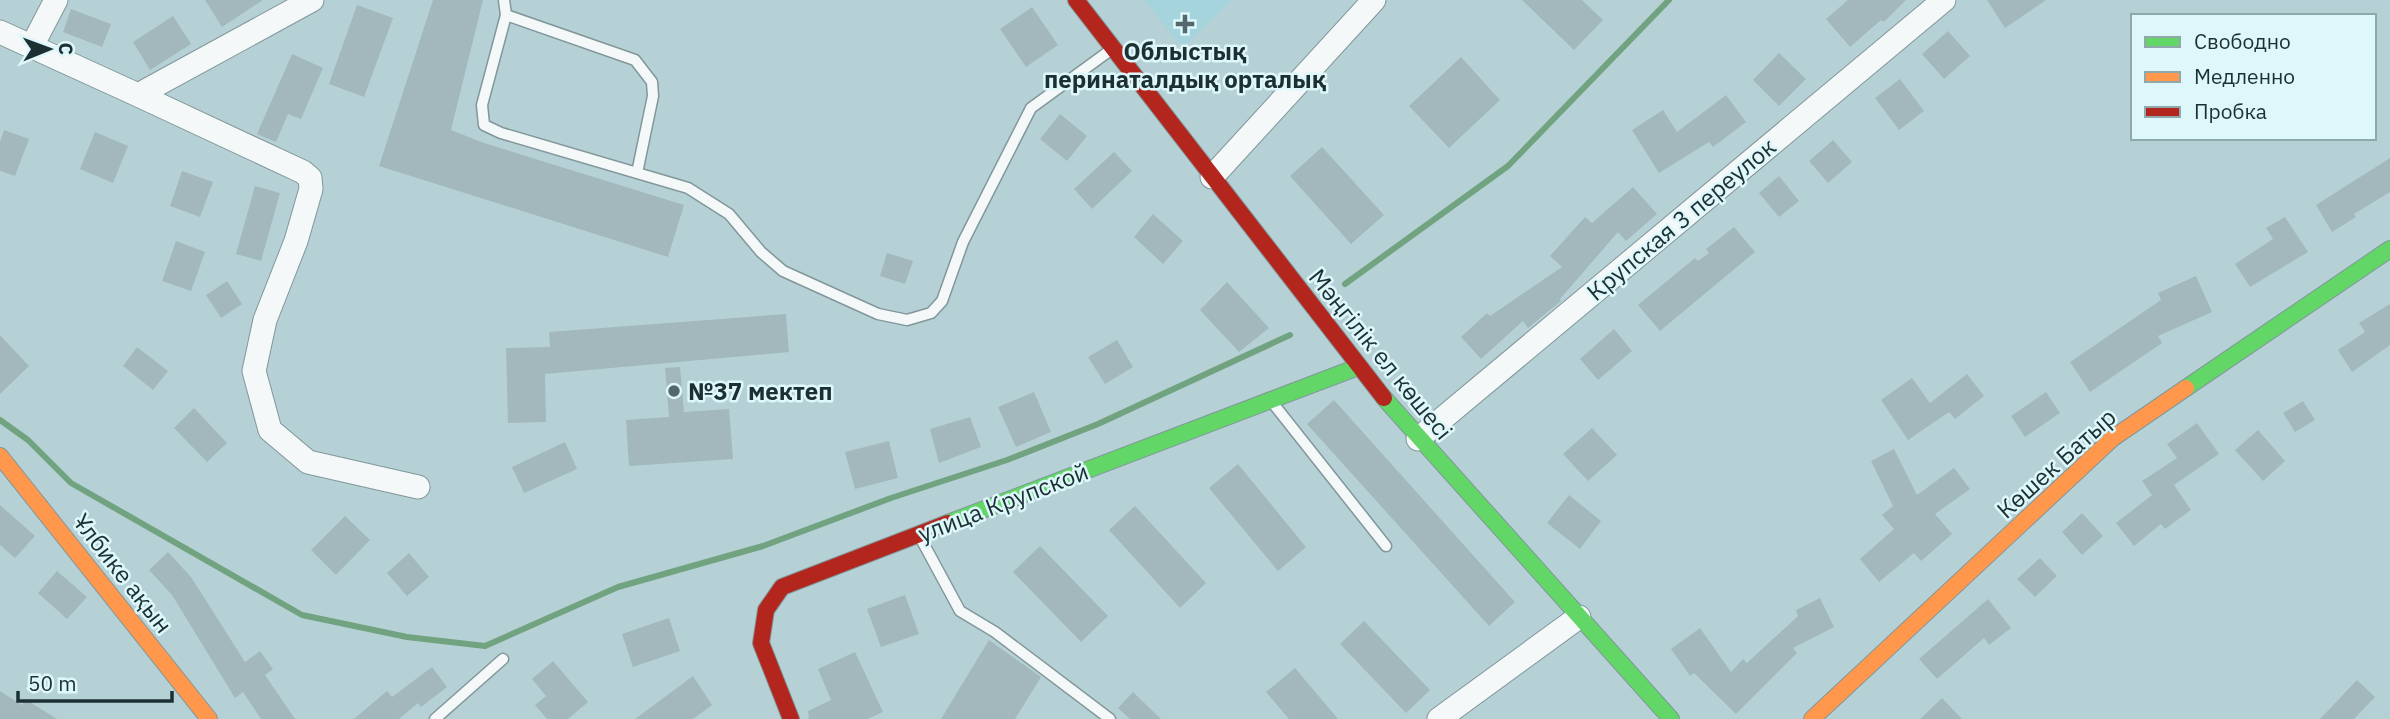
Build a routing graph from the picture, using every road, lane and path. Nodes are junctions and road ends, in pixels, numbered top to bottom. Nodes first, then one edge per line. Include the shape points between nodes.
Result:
1 (56, 0) edge
2 (312, 0) edge
3 (504, 0) edge
4 (1076, 0) edge
5 (1374, 0) edge
6 (1944, 0) edge
7 (506, 15) junction
8 (0, 32) edge
9 (32, 46) junction
10 (1114, 47) junction
11 (138, 95) junction
12 (637, 173) junction
13 (1212, 177) junction
14 (2390, 249) edge
15 (1358, 367) junction
16 (1270, 400) junction
17 (1418, 439) junction
18 (3, 463) edge
19 (418, 487) dead end
20 (919, 534) junction
21 (1386, 546) dead end
22 (1579, 617) junction
23 (503, 659) dead end
24 (209, 719) edge
25 (435, 719) edge
26 (791, 719) edge
27 (1110, 719) edge
28 (1439, 719) edge
29 (1671, 719) edge
30 (1812, 719) edge

1 - 9 street
2 - 11 street
3 - 7 lane
4 - 10 street, Мәңгілік ел көшесі
5 - 13 street
6 - 17 street, Крупская 3 переулок
7 - 12 lane via 635,60 652,82 653,96
7 - 12 lane via 482,105 484,125
8 - 9 street
9 - 11 street
10 - 12 lane via 1031,108 963,242 942,301 932,313 907,320 878,314 783,271 729,215 688,188
10 - 13 street, Мәңгілік ел көшесі
11 - 19 street via 310,178 296,241 265,320 254,371 270,430 308,462
13 - 15 street, Мәңгілік ел көшесі
14 - 30 street, Көшек Батыр via 2113,438
15 - 16 street, улица Крупской
15 - 17 street, Мәңгілік ел көшесі
16 - 20 street, улица Крупской
16 - 21 lane
17 - 22 street, Мәңгілік ел көшесі
18 - 24 street, Ұлбике ақын
20 - 26 street, улица Крупской via 782,587 765,610 761,643
20 - 27 lane via 960,611 1005,639
22 - 28 street
22 - 29 street, Мәңгілік ел көшесі
23 - 25 lane

